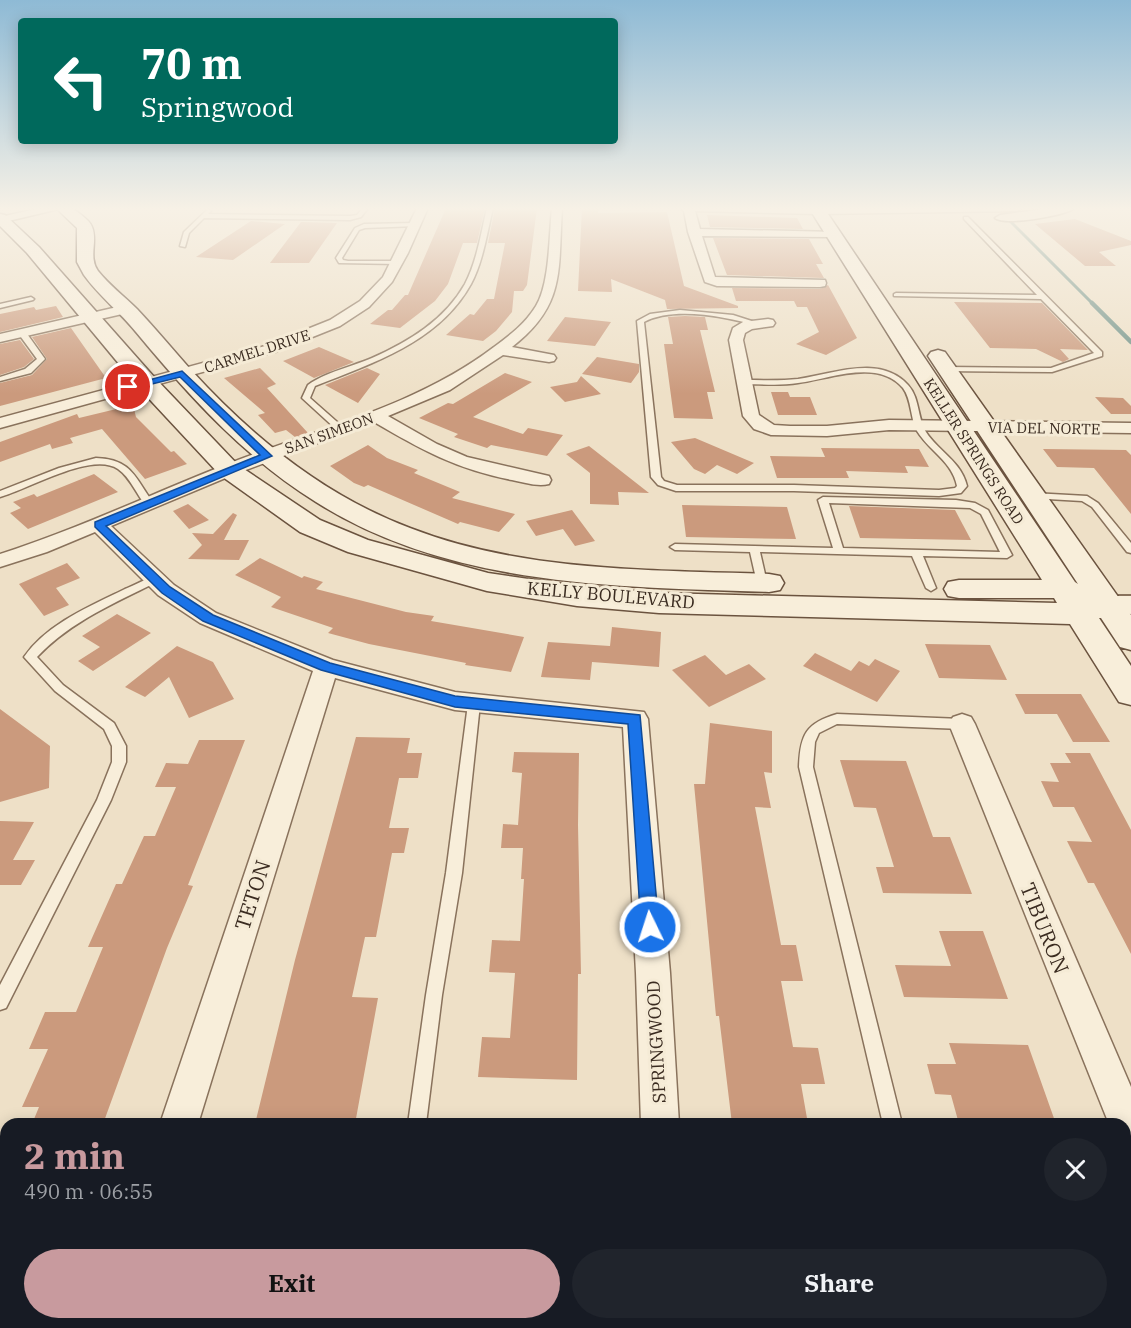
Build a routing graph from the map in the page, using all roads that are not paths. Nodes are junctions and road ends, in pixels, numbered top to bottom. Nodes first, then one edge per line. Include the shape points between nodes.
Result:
1 (50, 270) edge
2 (88, 270) edge
3 (392, 270) edge
4 (472, 270) edge
5 (552, 270) edge
6 (705, 270) edge
7 (857, 270) edge
8 (878, 270) edge
9 (1016, 270) edge
10 (820, 283) dead end
11 (873, 295) junction
12 (896, 296) junction
13 (1043, 297) junction
14 (31, 299) dead end
15 (0, 306) edge
16 (126, 309) junction
17 (909, 314) dead end
18 (90, 318) junction
19 (763, 323) joint
20 (22, 333) junction
21 (0, 338) edge
22 (928, 341) dead end
23 (501, 350) junction
24 (549, 358) dead end
25 (946, 369) junction
26 (182, 374) junction
27 (0, 379) edge
28 (147, 382) junction
29 (743, 382) junction
30 (376, 416) junction
31 (0, 423) edge
32 (918, 425) junction
33 (957, 426) junction
34 (986, 427) junction
35 (340, 428) junction
36 (1131, 428) edge
37 (267, 456) junction
38 (229, 470) junction
39 (542, 480) dead end
40 (0, 494) edge
41 (148, 504) junction
42 (1006, 509) junction
43 (99, 525) junction
44 (675, 547) dead end
45 (754, 549) junction
46 (1131, 550) edge
47 (838, 551) junction
48 (916, 553) junction
49 (0, 561) edge
50 (155, 579) junction
51 (931, 588) junction
52 (764, 594) junction
53 (1096, 603) edge
54 (1131, 639) edge
55 (326, 667) junction
56 (1131, 693) edge
57 (474, 704) junction
58 (962, 724) joint
59 (0, 1002) edge
60 (181, 1118) edge
61 (418, 1118) edge
62 (660, 1118) edge
63 (892, 1118) edge
64 (1126, 1118) edge

1 - 18 main road, KELLY BOULEVARD
2 - 16 main road, KELLY BOULEVARD
3 - 26 street, CARMEL DRIVE via 376,293 338,321 270,349
4 - 35 lane via 454,307 426,332 374,360 312,385 306,398
5 - 23 street, SAN SIMEON via 543,306 525,330
6 - 10 street via 717,282
7 - 11 main road, KELLER SPRINGS ROAD
8 - 12 main road
9 - 13 lane
11 - 12 main road
11 - 33 main road, KELLER SPRINGS ROAD
12 - 13 lane
12 - 17 main road
13 - 25 lane via 1099,354 1052,370
14 - 15 lane
16 - 18 street
16 - 26 main road, KELLY BOULEVARD
18 - 20 street
18 - 28 main road, KELLY BOULEVARD
19 - 29 street, VIA DEL NORTE via 738,331
19 - 32 lane via 715,314 653,315 640,321 656,477 661,483 676,488 958,491 962,479
20 - 21 street
20 - 27 lane via 41,359 28,371
22 - 25 main road, KELLER SPRINGS ROAD
23 - 24 street
23 - 30 street, SAN SIMEON via 444,387
25 - 34 main road, KELLER SPRINGS ROAD
26 - 28 street, CARMEL DRIVE
26 - 37 main road, KELLY BOULEVARD
28 - 31 street, CARMEL DRIVE
28 - 38 main road, KELLY BOULEVARD
29 - 32 street, VIA DEL NORTE via 751,416 771,430
29 - 32 lane via 799,381 844,371 887,374 906,387
30 - 35 street, SAN SIMEON
30 - 39 street via 451,457
32 - 33 street, VIA DEL NORTE
33 - 34 street, VIA DEL NORTE
33 - 42 main road, KELLER SPRINGS ROAD
34 - 36 street, VIA DEL NORTE
34 - 42 main road, KELLER SPRINGS ROAD
35 - 37 street, SAN SIMEON
37 - 38 street, SAN SIMEON
37 - 52 main road, KELLY BOULEVARD via 353,513 429,544 474,556 589,574
38 - 41 street, SAN SIMEON
38 - 52 main road, KELLY BOULEVARD via 310,526 385,555 487,582 659,603
40 - 41 lane via 83,462 106,459 121,466
41 - 43 street, SAN SIMEON
42 - 46 lane via 1084,498 1095,505
42 - 47 lane via 956,503 823,500
42 - 48 lane via 1007,555
42 - 53 main road, KELLER SPRINGS ROAD
42 - 53 main road, KELLER SPRINGS ROAD
43 - 49 street, SAN SIMEON
43 - 50 street, SPRINGWOOD
44 - 45 lane
45 - 47 lane
45 - 52 lane
47 - 48 lane
48 - 51 lane
50 - 55 street, SPRINGWOOD via 208,618
50 - 59 lane via 65,624 30,657 59,688 108,726 119,746 119,762 104,800
51 - 52 main road, KELLY BOULEVARD
51 - 53 main road, KELLY BOULEVARD
52 - 53 main road, KELLY BOULEVARD
53 - 54 main road, KELLER SPRINGS ROAD
53 - 56 main road, KELLER SPRINGS ROAD
55 - 57 street, SPRINGWOOD
55 - 60 street, TETON
57 - 61 lane
57 - 62 street, SPRINGWOOD via 635,719
58 - 63 lane via 837,719 824,722 810,735 806,748 806,767
58 - 64 street, TIBURON

